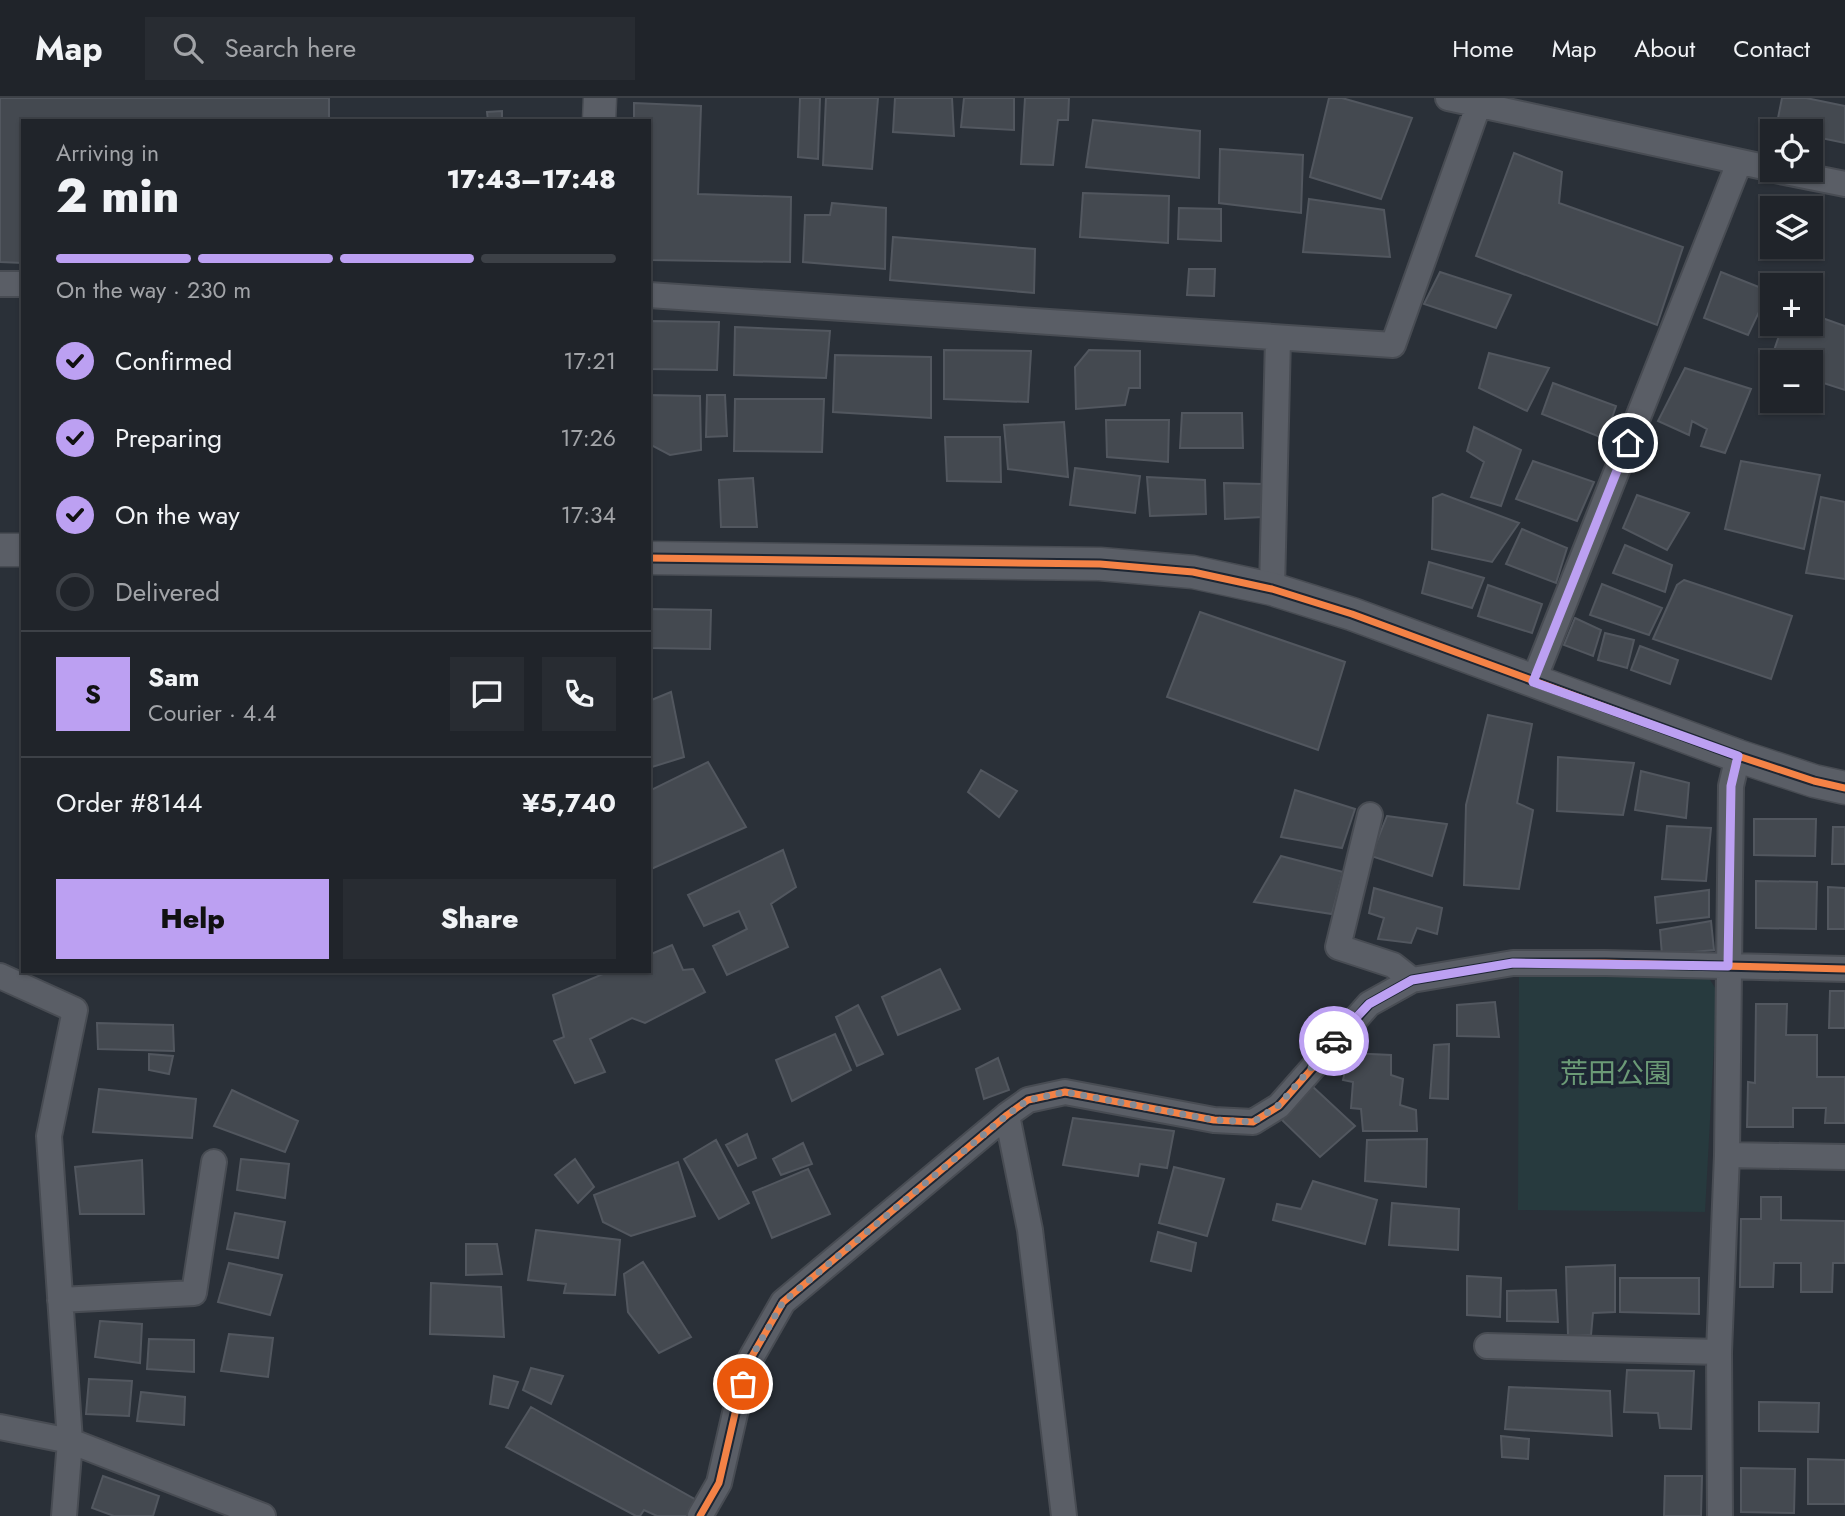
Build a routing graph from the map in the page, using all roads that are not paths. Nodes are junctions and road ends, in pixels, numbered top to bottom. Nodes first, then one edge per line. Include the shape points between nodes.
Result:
1 (600, 98) edge
2 (1448, 98) edge
3 (1480, 101) edge
4 (599, 119) edge
5 (1739, 163) junction
6 (1760, 167) edge
7 (1823, 180) edge
8 (1845, 184) edge
9 (0, 284) edge
10 (21, 284) edge
11 (651, 295) edge
12 (1278, 338) junction
13 (0, 550) edge
14 (21, 550) edge
15 (651, 558) edge
16 (1272, 590) junction
17 (1533, 682) junction
18 (1738, 756) junction
19 (1845, 788) edge
20 (1370, 815) dead end
21 (1728, 966) junction
22 (1845, 969) edge
23 (0, 976) edge
24 (1412, 980) junction
25 (1007, 1115) junction
26 (1727, 1155) junction
27 (1845, 1157) edge
28 (214, 1162) dead end
29 (60, 1300) junction
30 (1487, 1346) dead end
31 (1719, 1352) junction
32 (0, 1427) edge
33 (70, 1441) junction
34 (64, 1516) edge
35 (263, 1516) edge
36 (700, 1516) edge
37 (1064, 1516) edge
38 (1720, 1516) edge

1 - 4 street
2 - 3 street
3 - 5 street
3 - 12 street via 1393,345
5 - 6 street
5 - 17 street
7 - 8 street
9 - 10 street
11 - 12 street
12 - 16 street
13 - 14 street
15 - 16 street via 1100,564 1193,572
16 - 17 street via 1352,614
17 - 18 street
18 - 19 street
18 - 21 street via 1731,786
20 - 24 street via 1338,947 1393,965
21 - 22 street
21 - 24 street via 1513,963
21 - 26 street
23 - 29 street via 75,1010 49,1136
24 - 25 street via 1369,1004 1279,1105 1253,1122 1214,1120 1065,1092 1028,1100
25 - 36 street via 783,1302 751,1358 719,1483
25 - 37 street via 1030,1230
26 - 27 street
26 - 31 street
28 - 29 street via 194,1293
29 - 33 street
30 - 31 street
31 - 38 street
32 - 33 street
33 - 34 street
33 - 35 street

